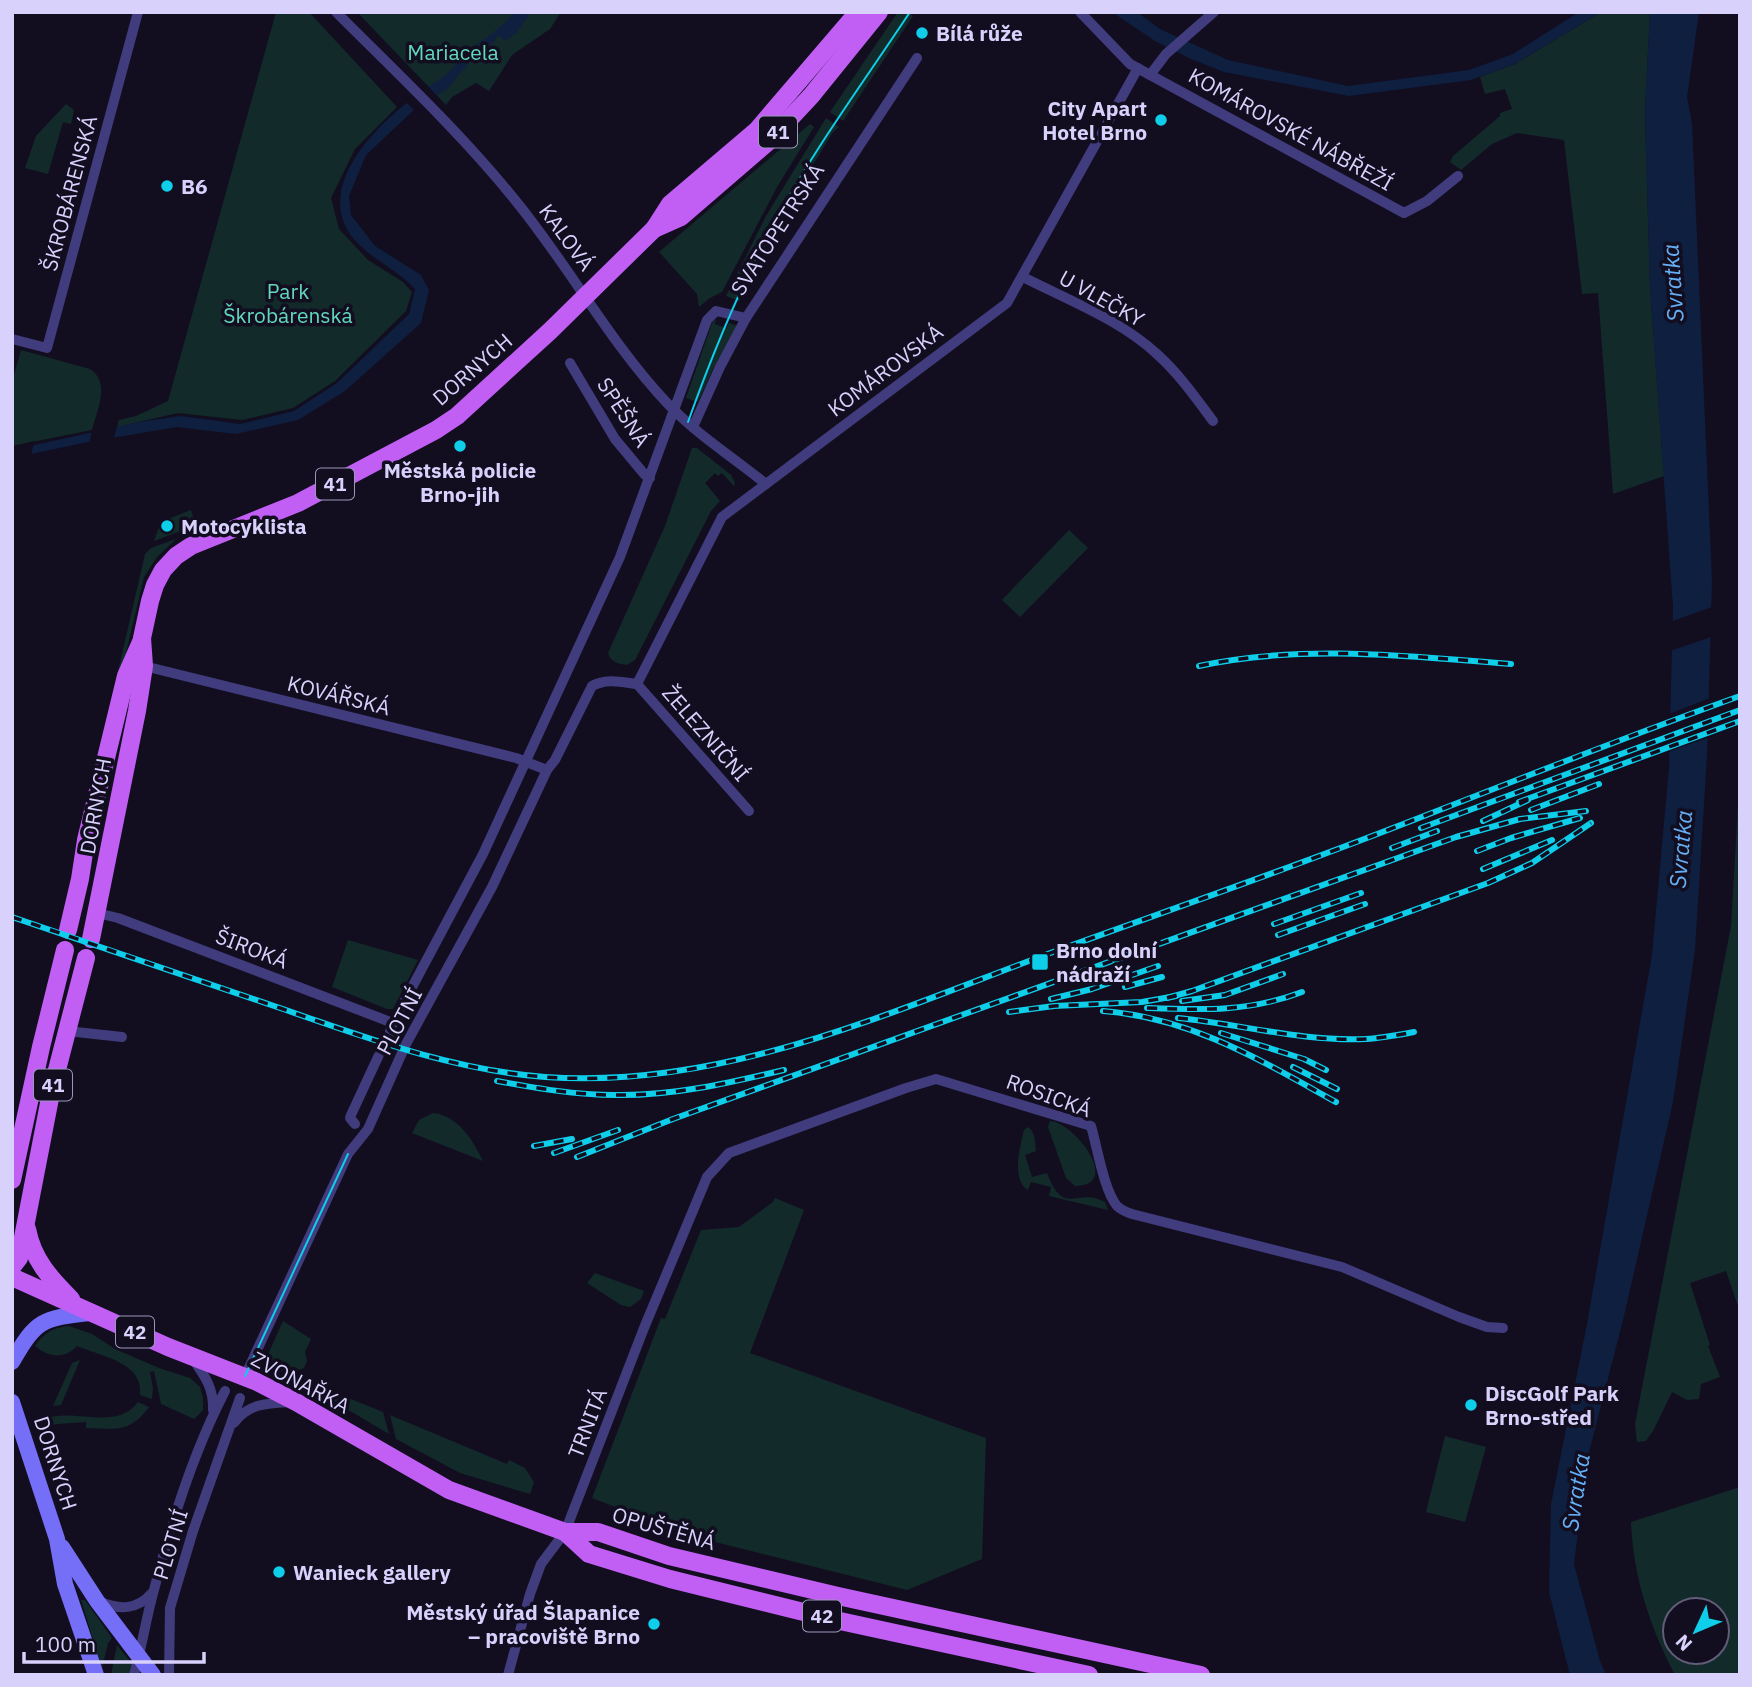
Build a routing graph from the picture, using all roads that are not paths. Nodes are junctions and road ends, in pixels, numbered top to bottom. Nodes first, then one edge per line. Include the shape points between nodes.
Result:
1 (138, 12) edge
2 (336, 12) edge
3 (1080, 12) edge
4 (1214, 12) edge
5 (870, 14) edge
6 (917, 58) dead end
7 (1138, 68) junction
8 (1150, 75) junction
9 (1458, 177) dead end
10 (654, 229) junction
11 (1023, 277) junction
12 (585, 296) junction
13 (746, 318) junction
14 (12, 339) edge
15 (570, 363) dead end
16 (675, 411) junction
17 (1213, 421) dead end
18 (694, 427) junction
19 (650, 478) junction
20 (765, 484) junction
21 (142, 638) junction
22 (144, 666) junction
23 (637, 684) junction
24 (592, 686) joint
25 (526, 760) junction
26 (547, 770) junction
27 (749, 811) dead end
28 (97, 913) junction
29 (68, 930) dead end
30 (91, 939) dead end
31 (65, 950) dead end
32 (86, 958) dead end
33 (393, 1023) junction
34 (67, 1031) junction
35 (122, 1037) dead end
36 (388, 1038) tunnel mouth
37 (378, 1057) tunnel mouth
38 (355, 1124) dead end
39 (12, 1180) edge
40 (705, 1184) joint
41 (25, 1221) junction
42 (12, 1267) edge
43 (12, 1277) edge
44 (85, 1311) junction
45 (1503, 1328) dead end
46 (190, 1355) junction
47 (12, 1362) edge
48 (245, 1377) junction
49 (225, 1391) dead end
50 (240, 1398) dead end
51 (12, 1402) edge
52 (296, 1402) junction
53 (213, 1413) junction
54 (231, 1428) junction
55 (565, 1532) junction
56 (57, 1539) junction
57 (153, 1591) junction
58 (97, 1601) junction
59 (140, 1656) junction
60 (96, 1675) edge
61 (134, 1675) edge
62 (153, 1675) edge
63 (169, 1675) edge
64 (508, 1675) edge
65 (1088, 1675) edge
66 (1201, 1675) edge

1 - 14 street, ŠKROBÁRENSKÁ via 47,348
2 - 12 street, KALOVÁ via 512,197
3 - 7 street, KOMÁROVSKÉ NÁBŘEŽÍ
4 - 8 street via 1166,54
5 - 10 main road, DORNYCH / 41 via 757,130 670,204
5 - 10 main road, 41 via 811,96 768,142 681,217
6 - 13 street, SVATOPETRSKÁ
7 - 8 street, KOMÁROVSKÉ NÁBŘEŽÍ
7 - 11 street, KOMÁROVSKÁ
8 - 9 street, KOMÁROVSKÉ NÁBŘEŽÍ via 1404,213
10 - 12 main road, DORNYCH / 41
11 - 17 street, U VLEČKY via 1122,328 1157,353
11 - 20 street, KOMÁROVSKÁ via 1007,303
12 - 16 street, KALOVÁ via 616,342
12 - 21 main road, DORNYCH / 41 via 446,423 298,503 181,553 157,580
13 - 16 street, SVATOPETRSKÁ via 719,311 710,316
13 - 18 street
15 - 19 street, SPĚŠNÁ via 609,429
16 - 18 street, KALOVÁ
16 - 19 street, SVATOPETRSKÁ
18 - 20 street, KALOVÁ
19 - 25 street, PLOTNÍ via 629,536
20 - 23 street, KOMÁROVSKÁ via 717,523
21 - 22 main road, DORNYCH / 41
21 - 29 main road, DORNYCH / 41 via 126,676
22 - 25 street, KOVÁŘSKÁ
22 - 28 main road, DORNYCH / 41
23 - 24 street, ŽELEZNIČNÍ via 615,681
23 - 27 street, ŽELEZNIČNÍ
24 - 26 street, PLOTNÍ
25 - 26 street, KOVÁŘSKÁ
25 - 33 street, PLOTNÍ via 459,901
26 - 48 street, PLOTNÍ via 492,887 406,1044 368,1129 348,1154
28 - 30 main road, DORNYCH / 41
28 - 33 street, ŠIROKÁ
31 - 39 main road, 41
32 - 34 main road, 41
33 - 36 street, PLOTNÍ
34 - 35 street
34 - 41 main road, 41
37 - 38 street, PLOTNÍ via 351,1115
40 - 45 street, ROSICKÁ via 729,1153 936,1079 1091,1126 1112,1198 1126,1212 1342,1267 1459,1317
40 - 55 street, TRNITÁ
41 - 42 main road, 41 via 19,1258
41 - 44 main road via 36,1259
43 - 44 main road, ZVONAŘKA / 42
44 - 46 main road, ZVONAŘKA / 42
44 - 47 main road via 41,1323
46 - 48 main road, ZVONAŘKA / 42
46 - 53 street via 208,1382
48 - 52 main road, ZVONAŘKA / 42
49 - 53 street, PLOTNÍ
50 - 54 street, PLOTNÍ
51 - 56 main road, DORNYCH
52 - 54 street, PLOTNÍ via 250,1407
52 - 55 main road, ZVONAŘKA / 42 via 435,1484
53 - 57 street, PLOTNÍ
54 - 63 street, PLOTNÍ via 170,1608
55 - 64 street, TRNITÁ via 541,1564
55 - 65 main road, 42 via 589,1554 670,1579
55 - 66 main road, OPUŠTĚNÁ / 42 via 598,1532 669,1556 797,1587
56 - 58 main road, DORNYCH
56 - 60 main road, DORNYCH via 65,1584
57 - 58 street, PLOTNÍ via 143,1602 129,1607
57 - 59 street, PLOTNÍ
58 - 59 main road, DORNYCH
59 - 61 street, PLOTNÍ
59 - 62 main road, DORNYCH

